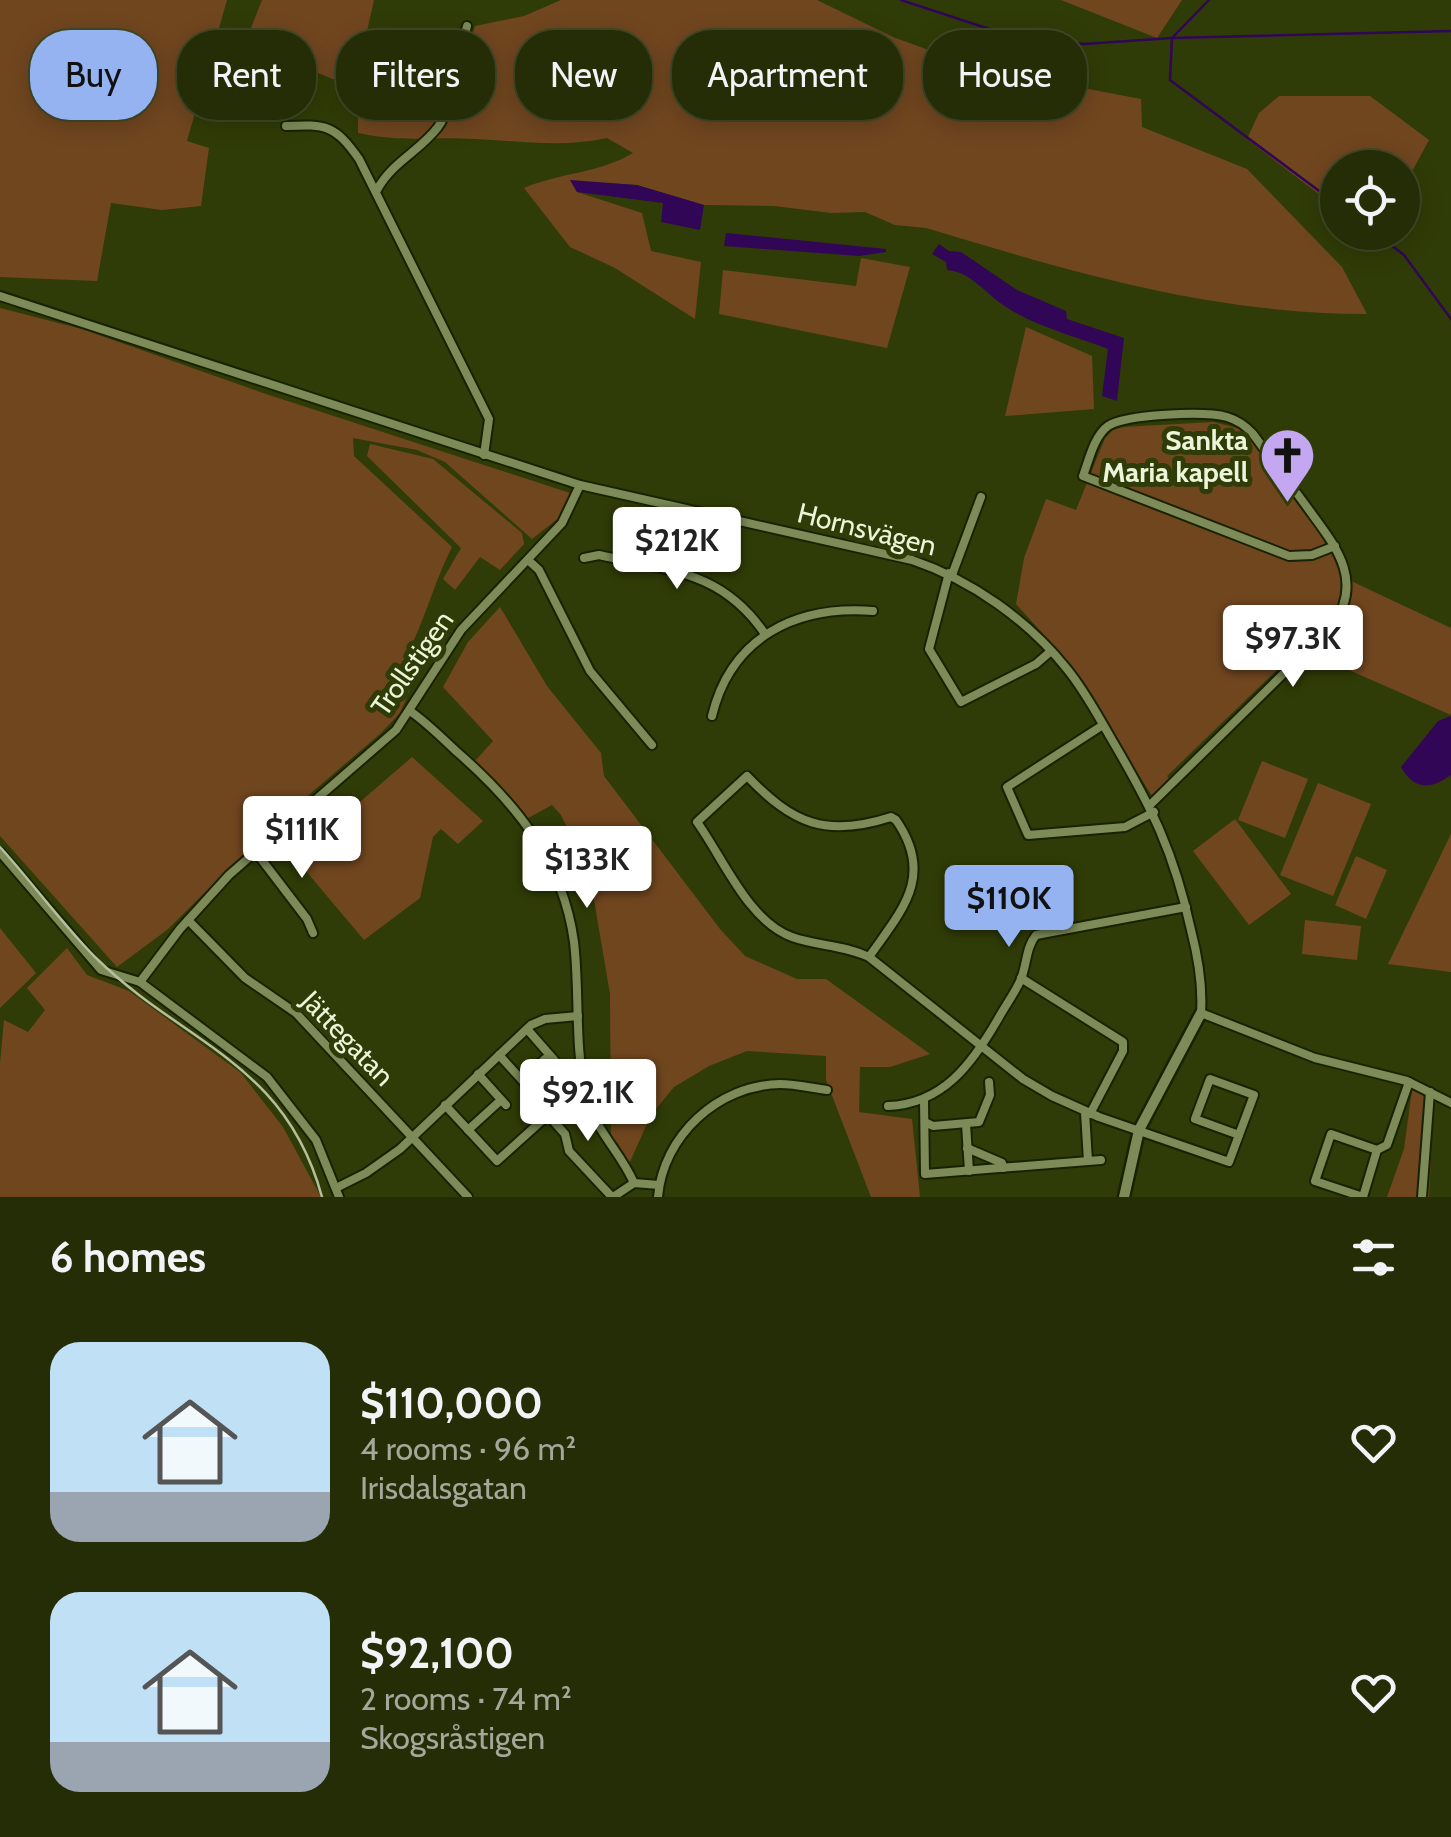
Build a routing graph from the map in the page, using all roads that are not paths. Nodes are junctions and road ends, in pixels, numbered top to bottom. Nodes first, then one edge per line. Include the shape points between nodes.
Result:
1 (467, 26) dead end
2 (286, 126) dead end
3 (377, 190) junction
4 (0, 296) edge
5 (484, 455) junction
6 (580, 485) junction
7 (981, 497) dead end
8 (690, 512) junction
9 (1336, 546) junction
10 (584, 558) dead end
11 (528, 560) junction
12 (676, 572) junction
13 (950, 574) junction
14 (874, 611) dead end
15 (765, 634) junction
16 (1051, 652) junction
17 (410, 711) junction
18 (712, 716) dead end
19 (1103, 725) junction
20 (652, 745) dead end
21 (1152, 809) junction
22 (255, 851) junction
23 (0, 852) edge
24 (1186, 907) junction
25 (188, 920) junction
26 (313, 933) dead end
27 (868, 957) junction
28 (1021, 978) junction
29 (140, 982) junction
30 (1201, 1013) junction
31 (578, 1016) junction
32 (526, 1029) junction
33 (983, 1046) junction
34 (499, 1055) junction
35 (544, 1060) dead end
36 (555, 1061) dead end
37 (478, 1074) junction
38 (522, 1080) junction
39 (989, 1082) dead end
40 (1409, 1082) junction
41 (578, 1086) dead end
42 (827, 1090) dead end
43 (1430, 1092) junction
44 (924, 1100) junction
45 (1451, 1103) edge
46 (445, 1105) junction
47 (888, 1106) dead end
48 (1088, 1113) junction
49 (548, 1115) junction
50 (925, 1122) junction
51 (966, 1124) junction
52 (468, 1130) junction
53 (1139, 1130) junction
54 (1239, 1135) junction
55 (413, 1138) junction
56 (968, 1148) junction
57 (1378, 1150) junction
58 (1101, 1160) dead end
59 (1088, 1161) junction
60 (1003, 1168) junction
61 (968, 1170) junction
62 (634, 1182) junction
63 (659, 1185) junction
64 (338, 1192) edge
65 (468, 1197) edge
66 (612, 1197) edge
67 (658, 1197) edge
68 (1124, 1197) edge
69 (1363, 1197) edge
70 (1422, 1197) edge

1 - 3 street via 444,117
2 - 3 street via 334,130
3 - 5 street via 489,419
4 - 5 street, Hornsvägen
5 - 6 street, Hornsvägen
6 - 8 street, Hornsvägen
6 - 11 street, Trollstigen via 568,514
7 - 13 street
8 - 12 street
8 - 13 street, Hornsvägen
9 - 9 street via 1253,434 1231,418 1119,421 1100,435 1082,476 1288,556
9 - 21 street via 1347,591 1338,618
10 - 12 street
11 - 17 street, Trollstigen via 461,630
11 - 20 street via 590,671
12 - 15 street via 721,587
13 - 16 street, Hornsvägen
13 - 16 street via 929,649 961,702
14 - 15 street via 815,613
15 - 18 street via 722,681
16 - 19 street, Hornsvägen
17 - 22 street, Trollstigen
17 - 31 street via 496,786 544,852 570,924
19 - 21 street, Hornsvägen
19 - 21 street via 1006,787 1028,836 1125,828
21 - 24 street, Hornsvägen
22 - 25 street, Trollstigen
22 - 26 street
23 - 29 street via 102,970
24 - 28 street via 1041,932 1032,940
24 - 30 street, Hornsvägen
25 - 29 street, Trollstigen
25 - 55 street, Jättegatan via 245,978 296,1012
27 - 27 street via 786,935 764,920 697,822 747,776 776,805 812,824 896,820 911,850 912,887
27 - 33 street
28 - 33 street
28 - 48 street via 1123,1042
29 - 64 street via 267,1077 316,1140
30 - 40 street via 1316,1058
30 - 53 street
31 - 32 street
31 - 62 street via 590,1110
32 - 34 street
32 - 36 street
33 - 44 street via 949,1086
33 - 48 street via 1023,1079
34 - 37 street
34 - 38 street
35 - 38 street
37 - 46 street
37 - 52 street via 504,1102
38 - 49 street
39 - 51 street via 985,1112 979,1122
40 - 43 street
40 - 57 street via 1387,1145
41 - 49 street
42 - 63 street via 779,1084 719,1102 684,1132
43 - 45 street
43 - 70 street
44 - 47 street
44 - 50 street
46 - 52 street
46 - 55 street
48 - 53 street
48 - 59 street
49 - 52 street via 497,1161
49 - 66 street via 565,1134 569,1151
50 - 51 street
50 - 61 street via 925,1174
51 - 56 street
53 - 54 street via 1229,1162
53 - 68 street
54 - 54 street via 1254,1095 1210,1079 1195,1119
55 - 64 street
55 - 65 street, Jättegatan
56 - 60 street
56 - 61 street
57 - 69 street
57 - 69 street via 1331,1134 1315,1181
58 - 59 street
59 - 60 street
60 - 61 street
62 - 63 street
62 - 66 street
63 - 67 street

